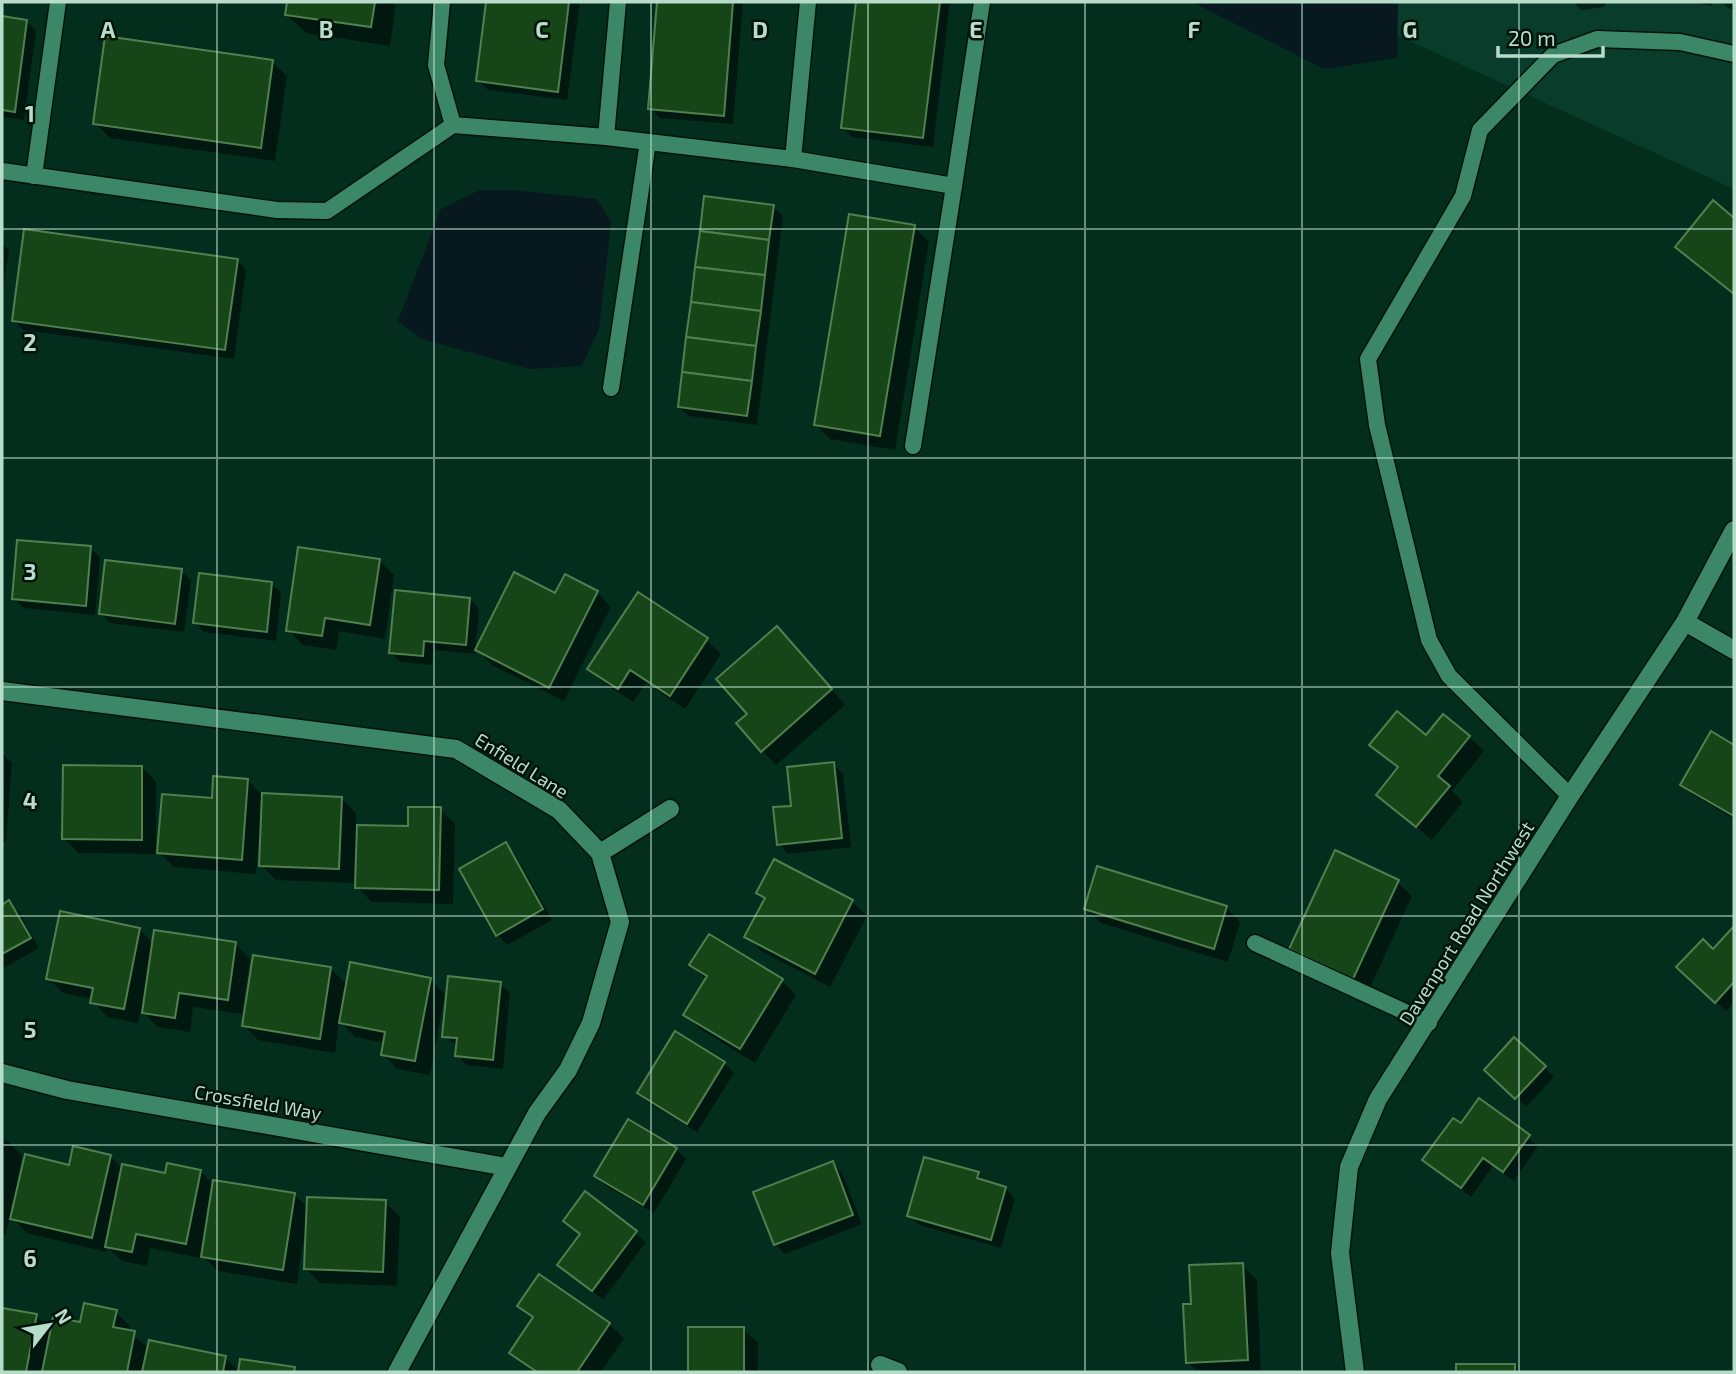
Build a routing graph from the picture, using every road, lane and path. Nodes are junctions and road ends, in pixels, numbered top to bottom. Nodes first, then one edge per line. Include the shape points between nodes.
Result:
1 (58, 2) edge
2 (442, 2) edge
3 (618, 2) edge
4 (808, 2) edge
5 (982, 2) edge
6 (1734, 54) edge
7 (453, 125) junction
8 (607, 137) junction
9 (648, 142) junction
10 (793, 159) junction
11 (2, 172) edge
12 (34, 176) junction
13 (954, 186) junction
14 (611, 388) dead end
15 (913, 446) dead end
16 (1734, 530) edge
17 (1685, 622) junction
18 (1734, 650) edge
19 (2, 691) edge
20 (1570, 796) junction
21 (670, 809) dead end
22 (600, 853) junction
23 (1255, 943) dead end
24 (1429, 1023) junction
25 (2, 1073) edge
26 (507, 1167) junction
27 (880, 1364) dead end
28 (397, 1372) edge
29 (898, 1372) edge
30 (1355, 1372) edge

1 - 12 lane
2 - 7 lane via 436,65
3 - 8 lane
4 - 10 lane
5 - 13 lane
6 - 20 lane via 1681,42 1597,39 1553,55 1479,130 1463,196 1368,359 1377,425 1429,640 1450,676
7 - 8 lane
7 - 12 lane via 327,211 277,210
8 - 9 lane
9 - 10 lane
9 - 14 lane
10 - 13 lane
11 - 12 lane
13 - 15 lane
16 - 17 street, Davenport Road Northwest
17 - 18 street
17 - 20 street, Davenport Road Northwest
19 - 22 street, Enfield Lane via 456,749 559,810
20 - 24 street, Davenport Road Northwest
21 - 22 street
22 - 26 street, Enfield Lane via 620,922 607,973 591,1023 568,1070
23 - 24 lane
24 - 30 street, Davenport Road Northwest via 1378,1099 1349,1167 1340,1253
25 - 26 street, Crossfield Way via 67,1090
26 - 28 street, Enfield Lane
27 - 29 street

